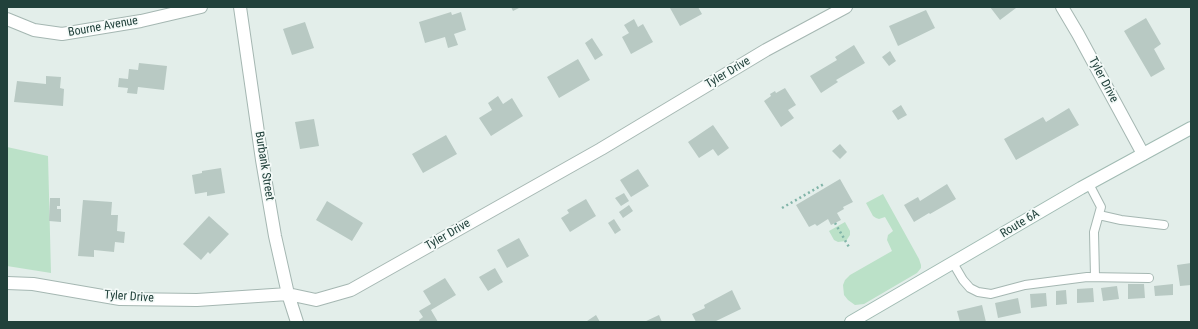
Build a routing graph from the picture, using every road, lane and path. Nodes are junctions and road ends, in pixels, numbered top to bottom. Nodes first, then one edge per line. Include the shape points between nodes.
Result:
1 (201, 7) edge
2 (240, 7) edge
3 (846, 7) edge
4 (1062, 7) edge
5 (7, 19) edge
6 (1191, 128) edge
7 (1143, 154) junction
8 (824, 184) dead end
9 (1089, 184) junction
10 (782, 208) dead end
11 (1099, 215) junction
12 (835, 223) dead end
13 (1164, 225) dead end
14 (849, 247) dead end
15 (953, 264) junction
16 (1095, 277) junction
17 (1149, 278) dead end
18 (7, 283) edge
19 (288, 294) junction
20 (297, 322) edge
21 (851, 322) edge

1 - 5 street, Bourne Avenue via 141,21 62,34 34,30
2 - 19 street, Burbank Street via 262,160
3 - 19 street, Tyler Drive via 766,50 594,153 351,290 316,300
4 - 7 street, Tyler Drive
6 - 7 street, Route 6A
7 - 9 street, Route 6A
8 - 10 path
9 - 11 lane via 1101,207
9 - 15 street, Route 6A
11 - 13 lane
11 - 16 lane via 1094,232
12 - 14 path
15 - 16 lane via 970,288 990,294 1025,284
15 - 21 street, Route 6A
16 - 17 lane
18 - 19 street, Tyler Drive via 33,284 120,299 198,300
19 - 20 street, Burbank Street

